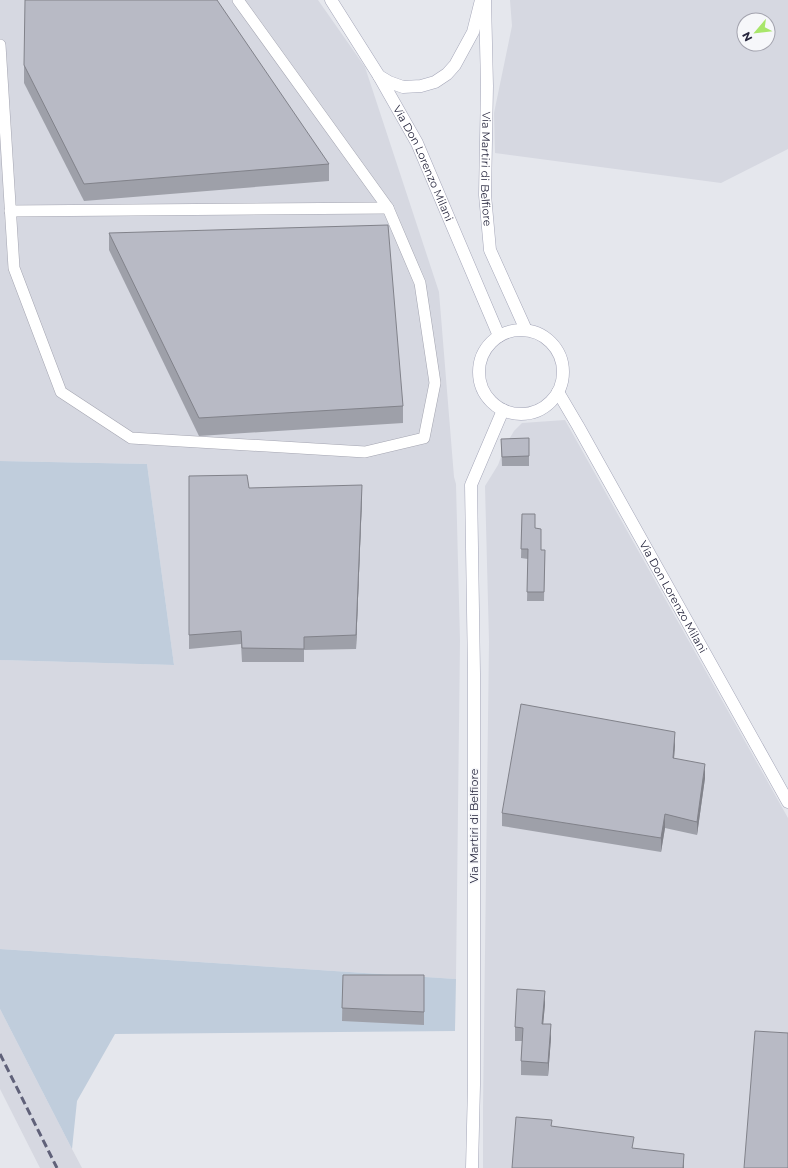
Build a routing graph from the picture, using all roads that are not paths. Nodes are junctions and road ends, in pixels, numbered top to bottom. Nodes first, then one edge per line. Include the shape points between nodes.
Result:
1 (238, 0) edge
2 (331, 0) edge
3 (481, 0) edge
4 (485, 0) edge
5 (0, 45) edge
6 (379, 76) junction
7 (388, 208) junction
8 (10, 211) junction
9 (526, 330) junction
10 (499, 336) junction
11 (558, 392) junction
12 (503, 410) junction
13 (788, 802) edge
14 (472, 1168) edge

1 - 7 lane
2 - 6 street, Via Don Lorenzo Milani
3 - 6 street via 473,32 455,65 447,74 435,82 403,87
4 - 9 street, Via Martiri di Belfiore via 485,195 490,250
5 - 8 lane
6 - 10 street, Via Don Lorenzo Milani via 417,143
7 - 8 lane
7 - 8 lane via 420,283 435,383 424,438 365,452 131,438 61,392 14,268
9 - 10 street via 507,332
9 - 11 street via 543,336 556,349 562,366
10 - 12 street via 485,350 479,369 481,384 488,397
11 - 12 street via 551,401 534,412 524,414
11 - 13 street, Via Don Lorenzo Milani
12 - 14 street, Via Martiri di Belfiore via 471,485 474,673

